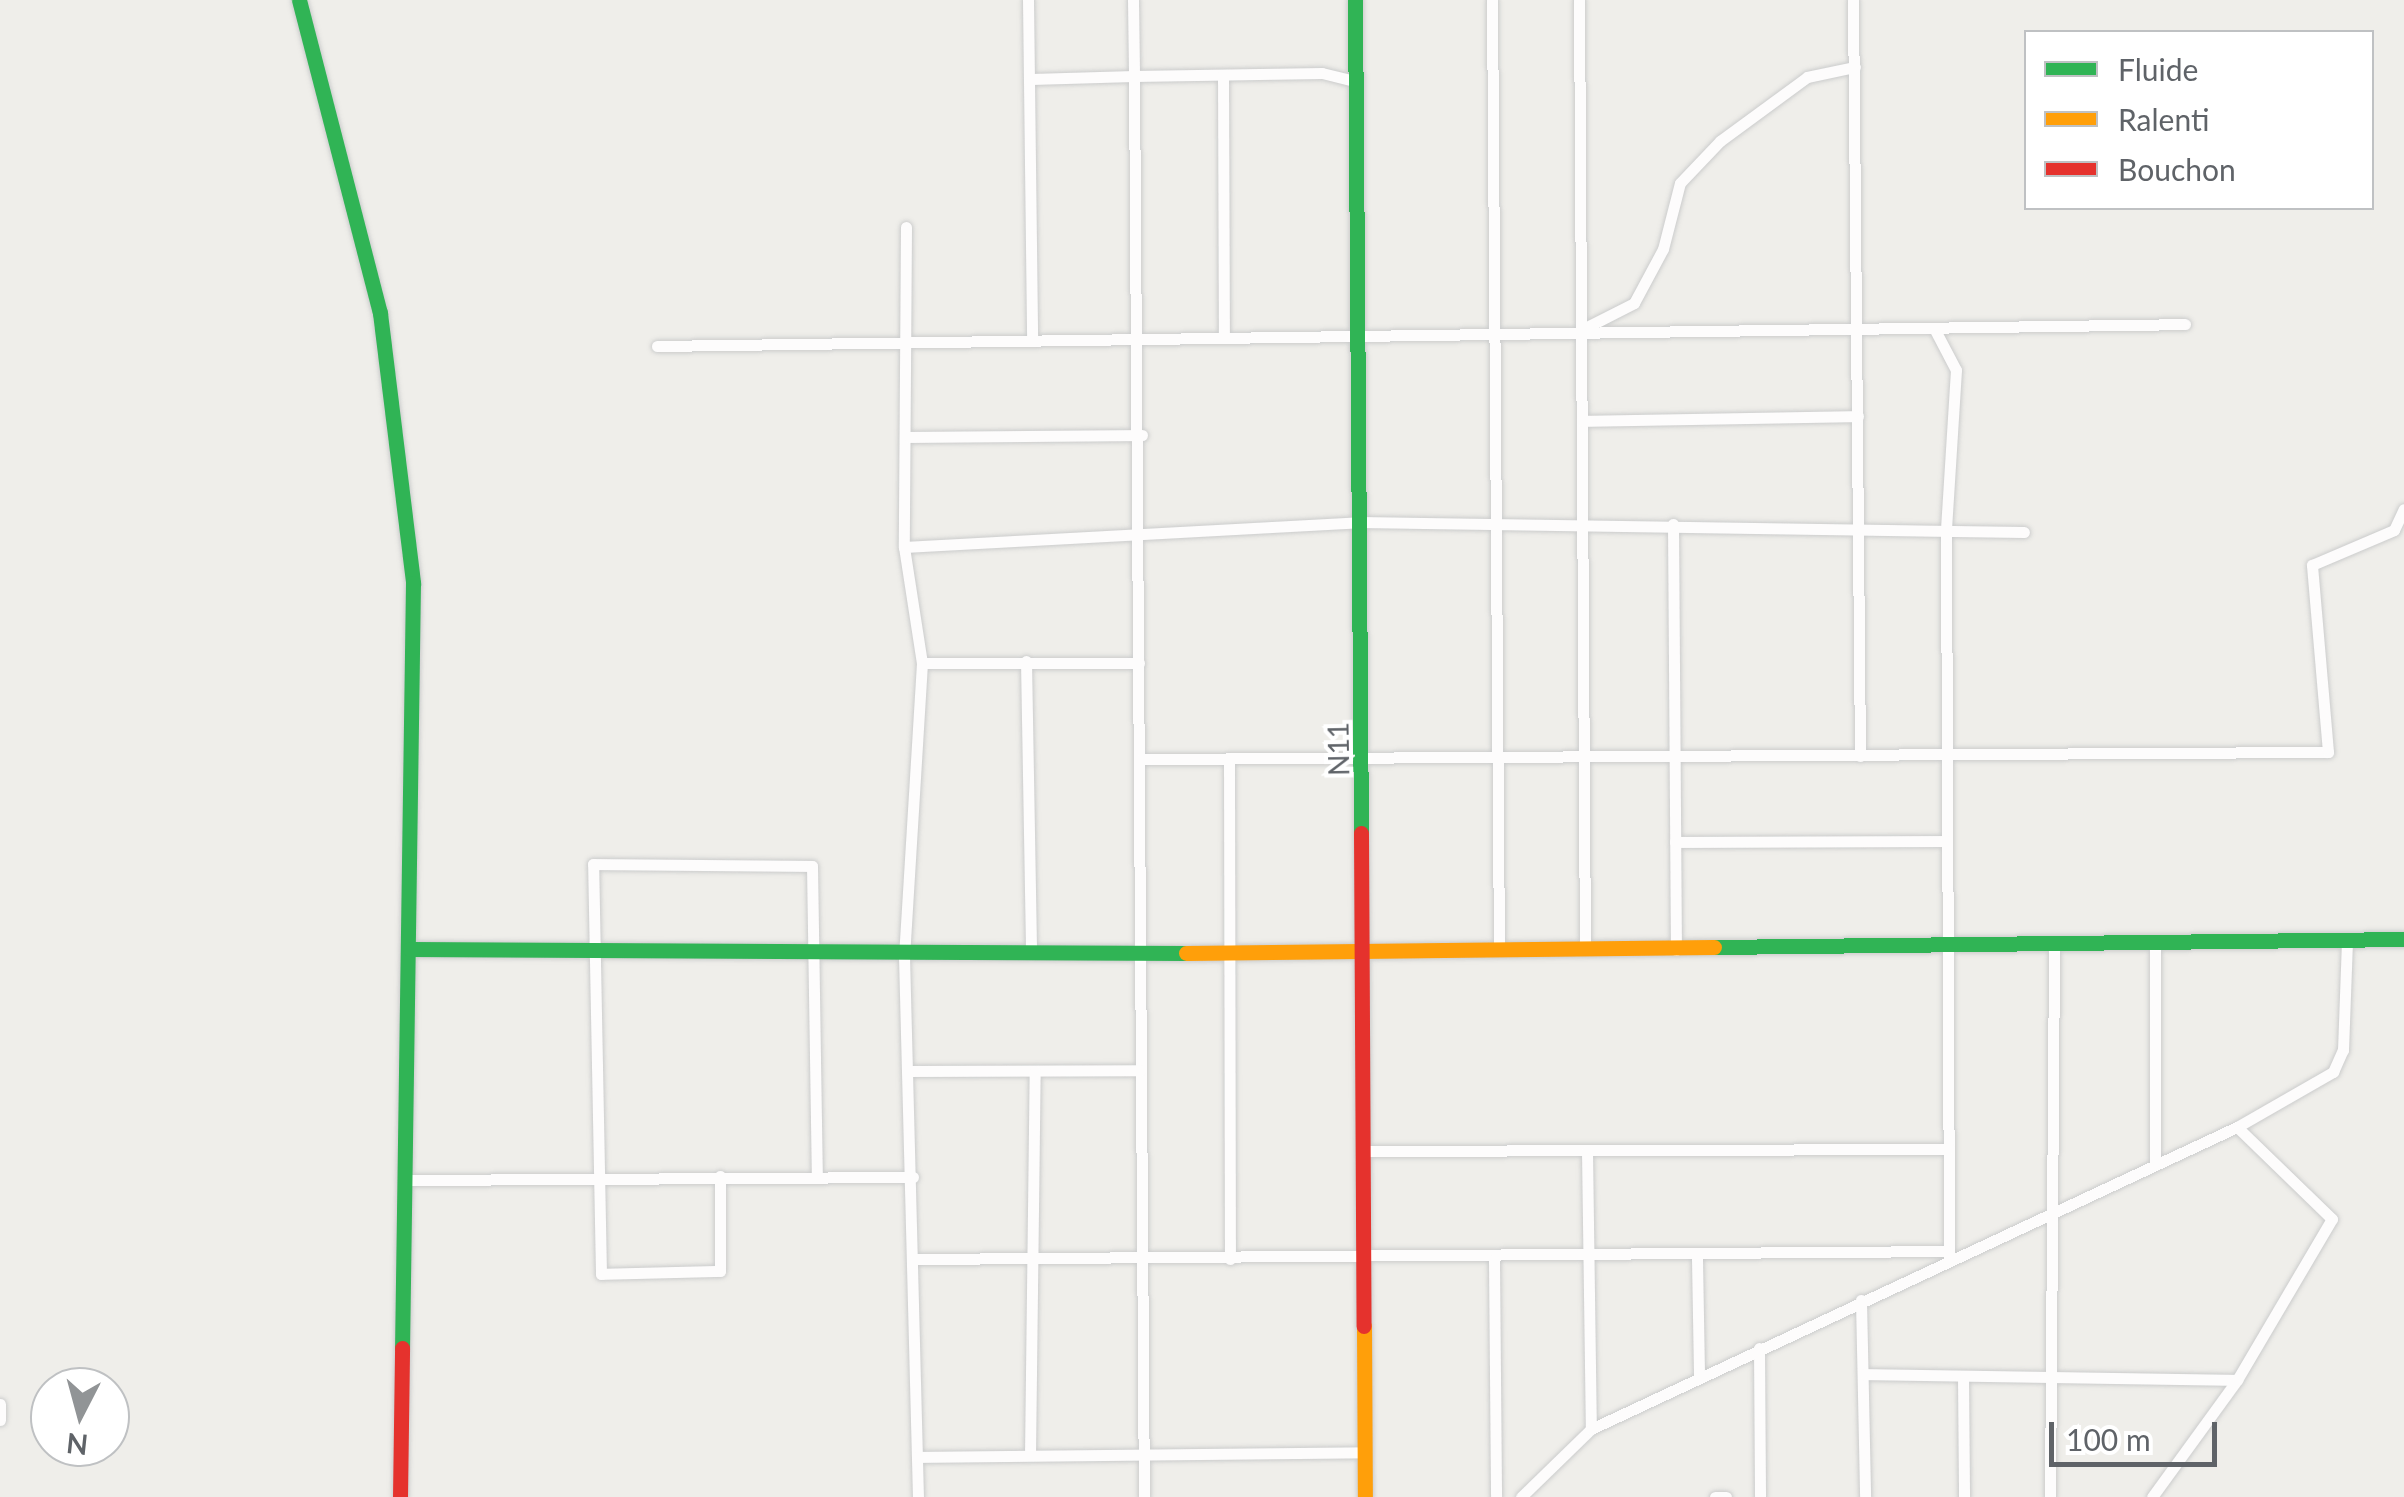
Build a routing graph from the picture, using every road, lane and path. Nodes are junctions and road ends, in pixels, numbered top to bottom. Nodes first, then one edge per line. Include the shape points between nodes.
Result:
1 (298, 0) edge
2 (1028, 0) edge
3 (1133, 0) edge
4 (1355, 0) edge
5 (1492, 0) edge
6 (1853, 0) edge
7 (1582, 2) edge
8 (1855, 67) junction
9 (1223, 75) junction
10 (1134, 76) junction
11 (1030, 79) junction
12 (1358, 82) junction
13 (906, 227) dead end
14 (2185, 324) dead end
15 (1932, 328) junction
16 (1860, 330) junction
17 (1584, 332) junction
18 (1358, 334) junction
19 (1498, 334) junction
20 (1224, 338) junction
21 (912, 340) junction
22 (1032, 340) junction
23 (1139, 340) junction
24 (657, 346) dead end
25 (1858, 416) junction
26 (1582, 421) junction
27 (1142, 434) junction
28 (910, 437) junction
29 (2404, 509) edge
30 (1360, 522) junction
31 (1579, 522) junction
32 (1499, 524) junction
33 (1673, 524) junction
34 (1854, 528) junction
35 (1946, 530) junction
36 (1144, 532) junction
37 (2024, 532) dead end
38 (904, 547) junction
39 (1026, 660) junction
40 (1139, 662) junction
41 (922, 664) junction
42 (1946, 754) junction
43 (1860, 756) junction
44 (1675, 757) junction
45 (1500, 758) junction
46 (1583, 758) junction
47 (1141, 759) junction
48 (1229, 759) junction
49 (1363, 759) junction
50 (1947, 840) junction
51 (1675, 842) junction
52 (2404, 939) edge
53 (2347, 940) junction
54 (2054, 946) junction
55 (2155, 946) junction
56 (1948, 947) junction
57 (410, 949) junction
58 (1364, 950) junction
59 (1499, 950) junction
60 (1585, 950) junction
61 (1676, 950) junction
62 (594, 952) junction
63 (1228, 952) junction
64 (1145, 953) junction
65 (1031, 954) junction
66 (814, 955) junction
67 (904, 956) junction
68 (1140, 1070) junction
69 (910, 1071) junction
70 (1035, 1071) junction
71 (2237, 1127) junction
72 (1948, 1149) junction
73 (1364, 1151) junction
74 (1587, 1151) junction
75 (2155, 1165) junction
76 (596, 1175) junction
77 (720, 1176) junction
78 (817, 1176) junction
79 (913, 1177) junction
80 (406, 1180) junction
81 (2052, 1214) junction
82 (1949, 1254) junction
83 (916, 1259) junction
84 (1039, 1259) junction
85 (1144, 1259) junction
86 (1230, 1259) junction
87 (1366, 1259) junction
88 (1494, 1260) junction
89 (1589, 1260) junction
90 (1697, 1260) junction
91 (1860, 1300) junction
92 (1760, 1348) junction
93 (1864, 1374) junction
94 (1699, 1377) junction
95 (1963, 1377) junction
96 (2051, 1377) junction
97 (2237, 1380) junction
98 (0, 1404) edge
99 (0, 1420) edge
100 (1591, 1428) junction
101 (1365, 1452) junction
102 (1146, 1453) junction
103 (1030, 1455) junction
104 (917, 1457) junction
105 (1522, 1496) edge
106 (400, 1497) edge
107 (918, 1497) edge
108 (1144, 1497) edge
109 (1365, 1497) edge
110 (1496, 1497) edge
111 (1715, 1497) edge
112 (1726, 1497) edge
113 (1760, 1497) edge
114 (1864, 1497) edge
115 (1964, 1497) edge
116 (2050, 1497) edge
117 (2152, 1497) edge

1 - 57 street via 391,370 416,646
2 - 11 street
3 - 10 street
4 - 12 street, N11
5 - 19 street
6 - 8 street
7 - 17 street
8 - 16 street
8 - 17 street via 1807,76 1720,141 1680,183 1663,249 1634,303
9 - 10 street
9 - 12 street via 1322,73
9 - 20 street
10 - 11 street
10 - 23 street
11 - 22 street
12 - 18 street, N11
13 - 21 street
14 - 15 street
15 - 16 street
15 - 35 street via 1945,335 1956,370
16 - 17 street
16 - 25 street
17 - 19 street
17 - 26 street
18 - 19 street
18 - 20 street
18 - 30 street, N11
19 - 32 street
20 - 23 street
21 - 22 street
21 - 24 street
21 - 28 street
22 - 23 street
23 - 27 street
25 - 26 street
25 - 34 street
26 - 31 street
27 - 28 street
27 - 36 street
28 - 38 street
29 - 42 street via 2394,530 2312,566 2328,752
30 - 32 street
30 - 36 street
30 - 49 street, N11
31 - 32 street
31 - 33 street
31 - 46 street
32 - 45 street
33 - 34 street
33 - 44 street
34 - 35 street
34 - 43 street
35 - 37 street
35 - 42 street
36 - 38 street
36 - 40 street
38 - 41 street
39 - 40 street
39 - 41 street
39 - 65 street
40 - 47 street
41 - 67 street
42 - 43 street
42 - 50 street
43 - 44 street
44 - 46 street
44 - 51 street
45 - 46 street
45 - 49 street
45 - 59 street
46 - 60 street
47 - 48 street
47 - 64 street
48 - 49 street
48 - 63 street
49 - 58 street, N11
50 - 51 street
50 - 56 street
51 - 61 street
52 - 53 street
53 - 55 street
53 - 71 street via 2340,1064
54 - 55 street
54 - 56 street
54 - 81 street
55 - 75 street
56 - 61 street
56 - 72 street
57 - 62 street
57 - 80 street
58 - 59 street
58 - 63 street
58 - 73 street, N11
59 - 60 street
60 - 61 street
62 - 66 street
62 - 66 street via 592,864 812,866
62 - 76 street
63 - 64 street
63 - 86 street
64 - 65 street
64 - 68 street
65 - 67 street
66 - 67 street
66 - 78 street
67 - 69 street
68 - 70 street
68 - 85 street
69 - 70 street
69 - 79 street
70 - 84 street
71 - 75 street
71 - 97 street via 2332,1220
72 - 74 street
72 - 82 street
73 - 74 street
73 - 87 street, N11
74 - 89 street
75 - 81 street
76 - 77 street
76 - 77 street via 601,1274 720,1271
76 - 80 street
77 - 78 street
78 - 79 street
79 - 83 street
80 - 106 street
81 - 82 street
81 - 96 street
82 - 90 street
82 - 91 street
83 - 84 street
83 - 104 street
84 - 85 street
84 - 103 street
85 - 86 street
85 - 102 street
86 - 87 street
87 - 88 street
87 - 101 street, N11
88 - 89 street
88 - 110 street
89 - 90 street
89 - 100 street
90 - 94 street
91 - 92 street
91 - 93 street
92 - 94 street
92 - 113 street
93 - 95 street
93 - 114 street
94 - 100 street
95 - 96 street
95 - 115 street
96 - 97 street
96 - 116 street
97 - 117 street
98 - 99 street
100 - 105 street
101 - 102 street
101 - 109 street, N11
102 - 103 street
102 - 108 street
103 - 104 street
104 - 107 street
111 - 112 street

